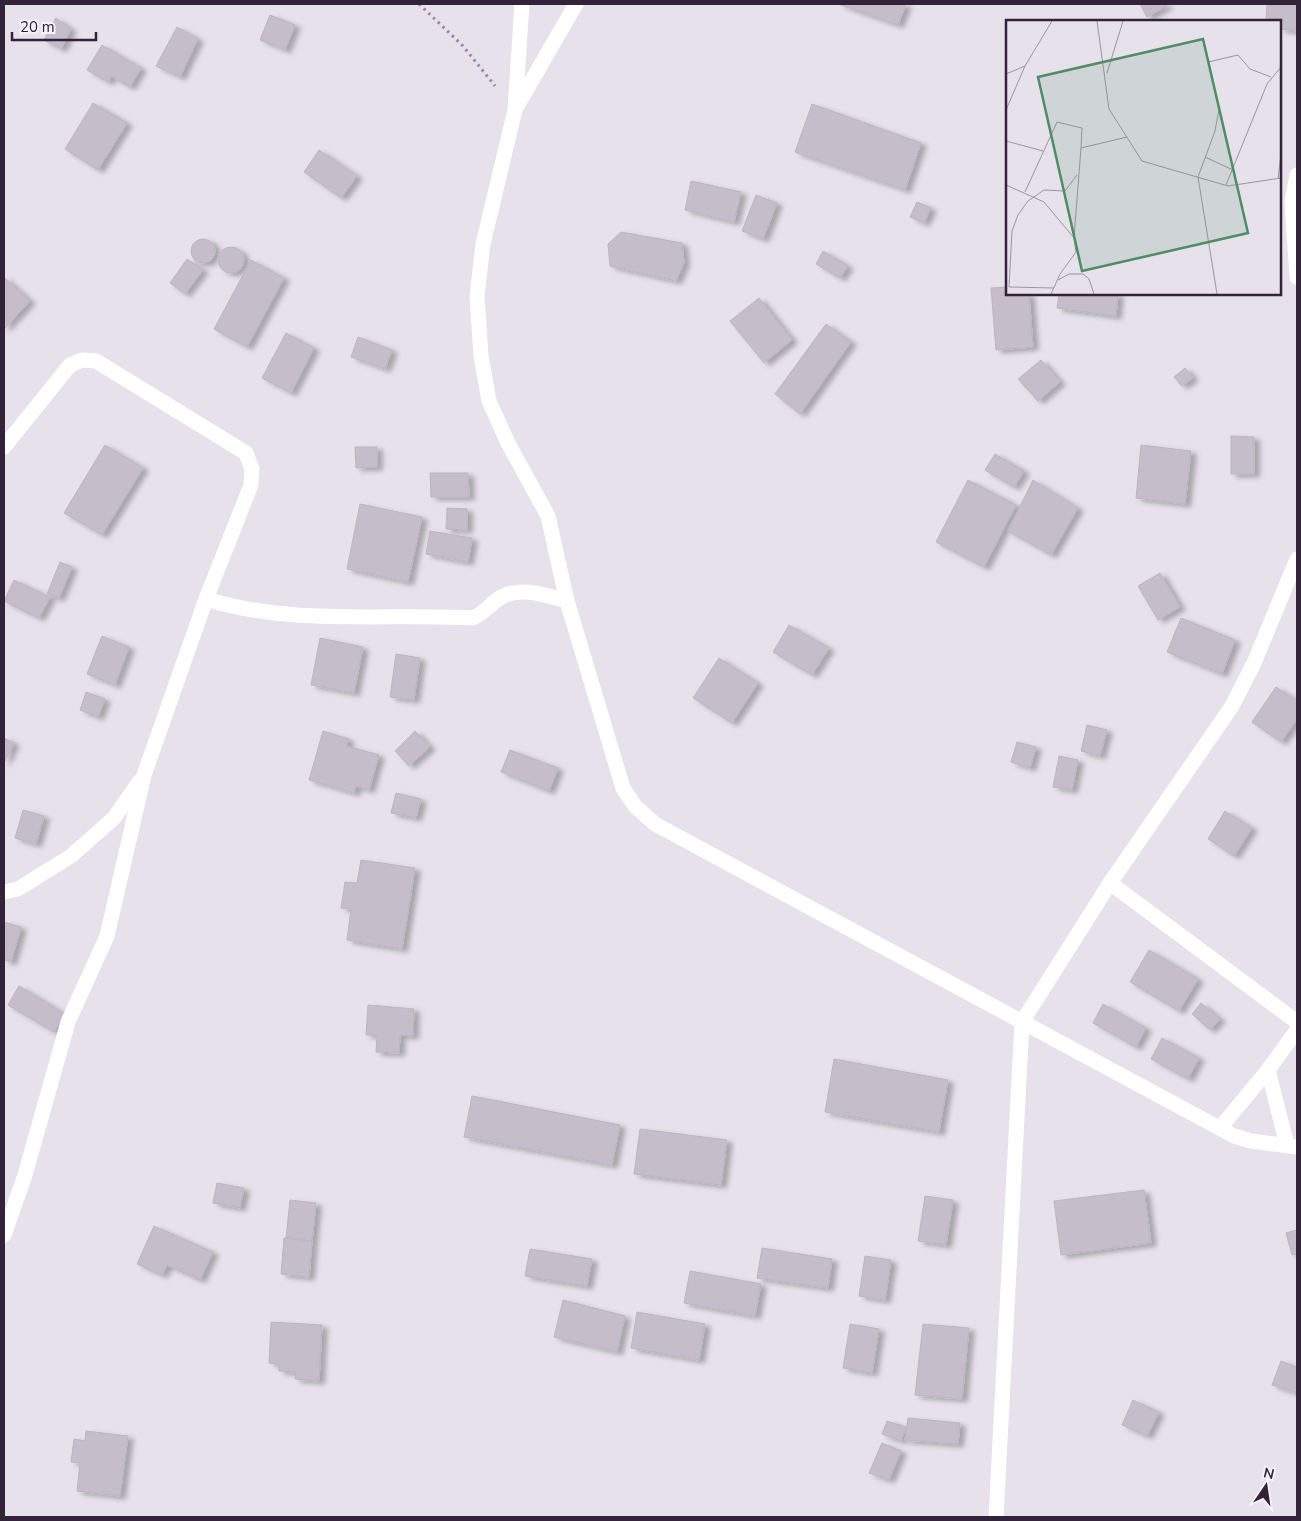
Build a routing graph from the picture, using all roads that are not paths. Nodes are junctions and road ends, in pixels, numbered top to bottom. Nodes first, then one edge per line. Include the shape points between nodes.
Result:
1 (522, 4) edge
2 (576, 4) edge
3 (515, 110) junction
4 (1297, 175) edge
5 (1297, 277) edge
6 (4, 447) edge
7 (1297, 559) edge
8 (206, 599) junction
9 (567, 601) junction
10 (144, 775) junction
11 (1110, 882) junction
12 (4, 892) edge
13 (1022, 1022) junction
14 (1297, 1022) edge
15 (1297, 1030) edge
16 (1268, 1070) junction
17 (1220, 1128) junction
18 (1292, 1146) edge
19 (4, 1235) edge
20 (996, 1517) edge

1 - 3 street
2 - 3 street
3 - 9 street via 483,244 478,296 481,356 489,401 548,516
4 - 5 street via 1292,202
6 - 8 street via 70,365 82,360 96,361 246,453 252,469 251,485
7 - 11 street via 1254,663 1232,706
8 - 9 street via 267,613 473,618 512,593 536,592
8 - 10 street
9 - 13 street via 623,788 635,806 655,824
10 - 12 street via 114,818 71,856 18,889
10 - 19 street via 107,936 68,1022 25,1175
11 - 13 street
11 - 14 street
13 - 17 street
13 - 20 street
15 - 16 street
16 - 17 street
16 - 18 street
17 - 18 street via 1251,1142

